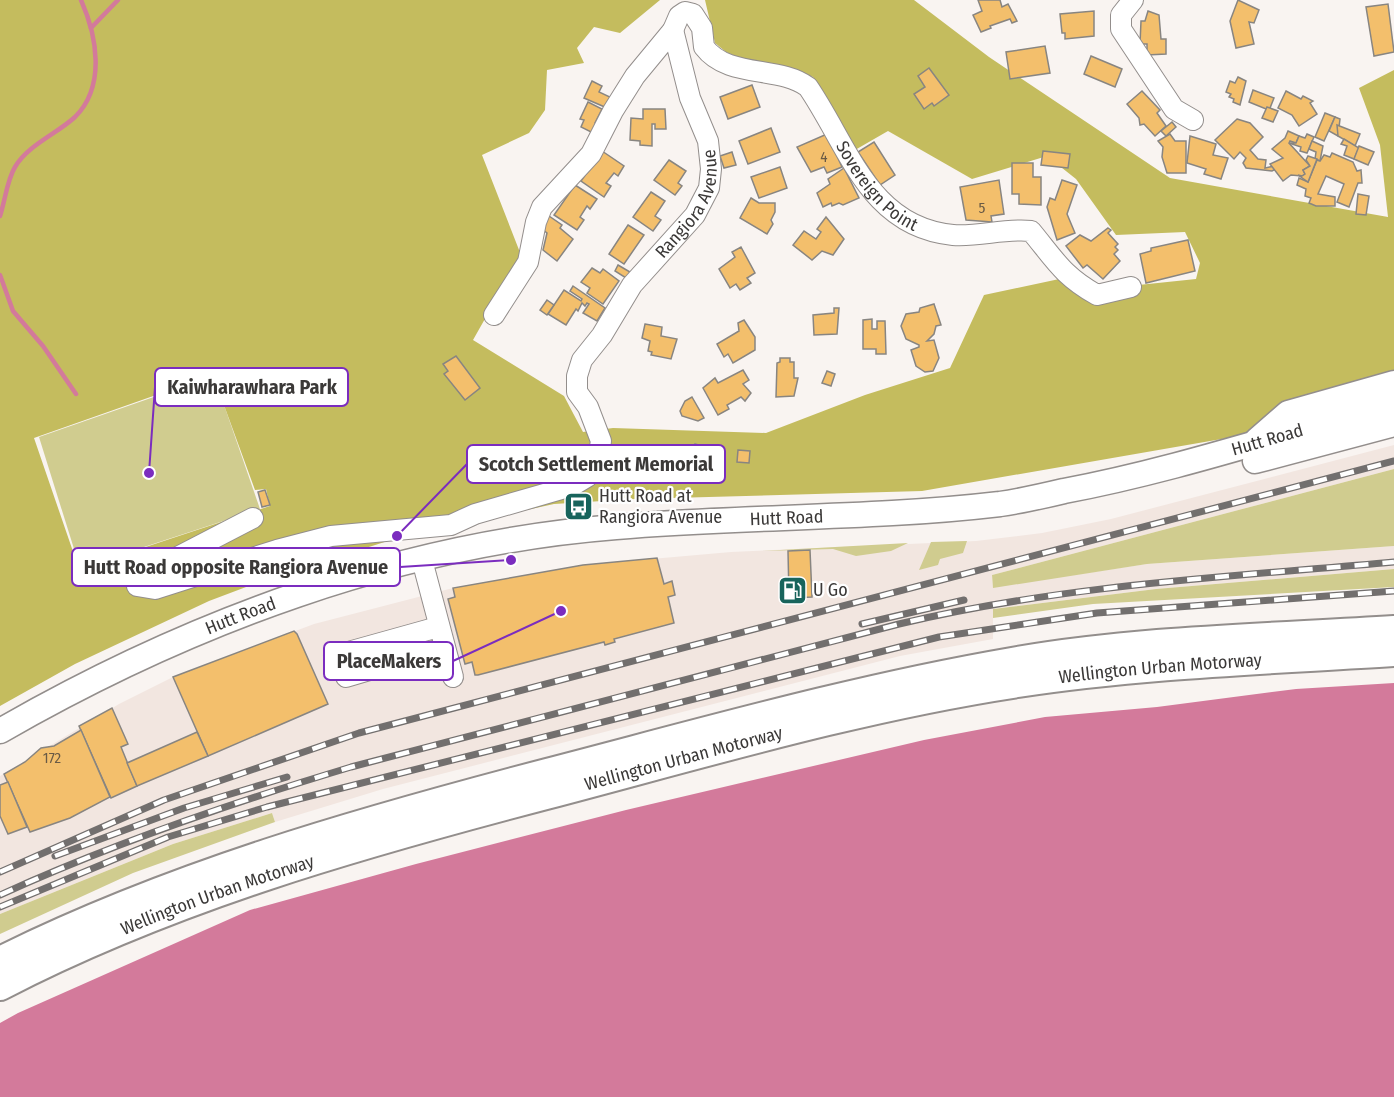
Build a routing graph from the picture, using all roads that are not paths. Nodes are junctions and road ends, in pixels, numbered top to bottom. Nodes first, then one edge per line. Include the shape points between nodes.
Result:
1 (1133, 0) edge
2 (673, 30) junction
3 (1193, 120) dead end
4 (1131, 287) dead end
5 (494, 315) dead end
6 (1394, 383) edge
7 (1394, 404) edge
8 (1394, 424) edge
9 (1342, 438) junction
10 (1251, 446) junction
11 (1105, 483) junction
12 (253, 518) dead end
13 (451, 525) junction
14 (452, 553) junction
15 (422, 560) junction
16 (438, 627) junction
17 (1394, 630) edge
18 (444, 648) junction
19 (1394, 652) edge
20 (334, 656) dead end
21 (346, 677) dead end
22 (453, 677) dead end
23 (0, 730) edge
24 (0, 961) edge
25 (0, 986) edge

1 - 3 street via 1121,15 1121,29 1174,109
2 - 4 street, Sovereign Point via 679,16 685,12 693,14 702,28 704,47 721,62 797,79 808,87 858,172 877,198 898,217 953,235 1031,231 1068,278 1086,289 1097,295
2 - 5 street via 635,76 591,154 542,207 528,262
2 - 13 street, Rangiora Avenue via 690,98 708,141 709,188 695,215 632,285 582,360 577,392 588,407 601,441 597,465 572,486
6 - 10 main road via 1288,413
7 - 10 main road, Hutt Road
8 - 9 main road, Hutt Road
9 - 10 main road
9 - 11 main road, Hutt Road via 1221,470
10 - 11 main road, Hutt Road
11 - 14 main road, Hutt Road via 1003,504 613,527
12 - 13 street, Rangiora Avenue via 141,576 137,586 155,589 331,536
13 - 14 street via 448,531
14 - 15 main road, Hutt Road
15 - 16 street
15 - 23 main road, Hutt Road via 308,591 225,620 97,677
16 - 18 street
16 - 20 street
17 - 24 highway, Wellington Urban Motorway via 1145,646 1015,661 872,690 460,796 286,846 163,890
18 - 21 street
18 - 22 street
19 - 25 highway, Wellington Urban Motorway via 1146,666 1016,683 880,710 466,816 282,869 180,906

